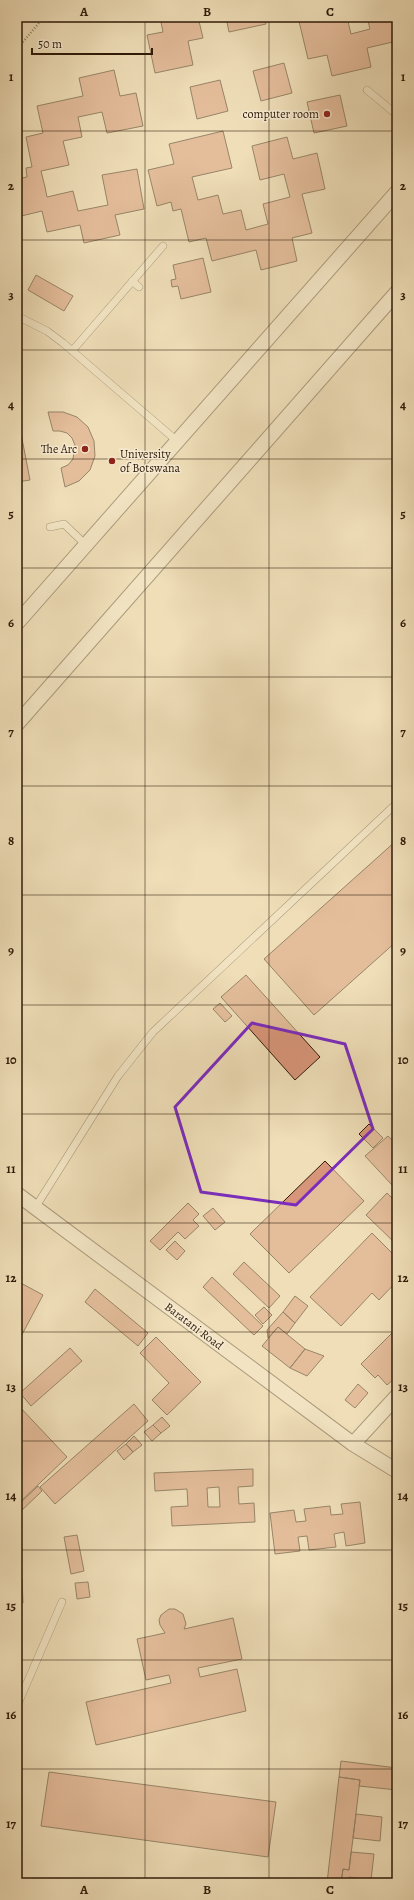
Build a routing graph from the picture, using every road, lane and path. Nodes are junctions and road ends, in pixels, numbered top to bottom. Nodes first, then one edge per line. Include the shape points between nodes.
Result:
1 (44, 17) edge
2 (17, 49) edge
3 (367, 90) dead end
4 (397, 115) edge
5 (397, 192) edge
6 (163, 246) dead end
7 (132, 281) junction
8 (139, 287) dead end
9 (397, 292) edge
10 (104, 312) junction
11 (17, 316) edge
12 (110, 318) dead end
13 (72, 351) junction
14 (177, 441) junction
15 (50, 527) dead end
16 (86, 545) junction
17 (17, 623) edge
18 (17, 724) edge
19 (397, 803) edge
20 (17, 1194) edge
21 (35, 1208) junction
22 (397, 1396) edge
23 (352, 1444) junction
24 (397, 1471) edge
25 (62, 1602) dead end
26 (17, 1706) edge

1 - 2 path
3 - 4 lane
5 - 14 street
6 - 7 lane
7 - 8 lane
7 - 10 lane
9 - 18 street
10 - 12 lane
10 - 13 lane
11 - 13 lane via 47,330
13 - 14 lane
14 - 16 street
15 - 16 lane via 64,524
16 - 17 street
19 - 21 lane via 153,1032 118,1076
20 - 21 street, Baratani Road
21 - 23 street, Baratani Road
22 - 23 street
23 - 24 street, Baratani Road
25 - 26 lane

